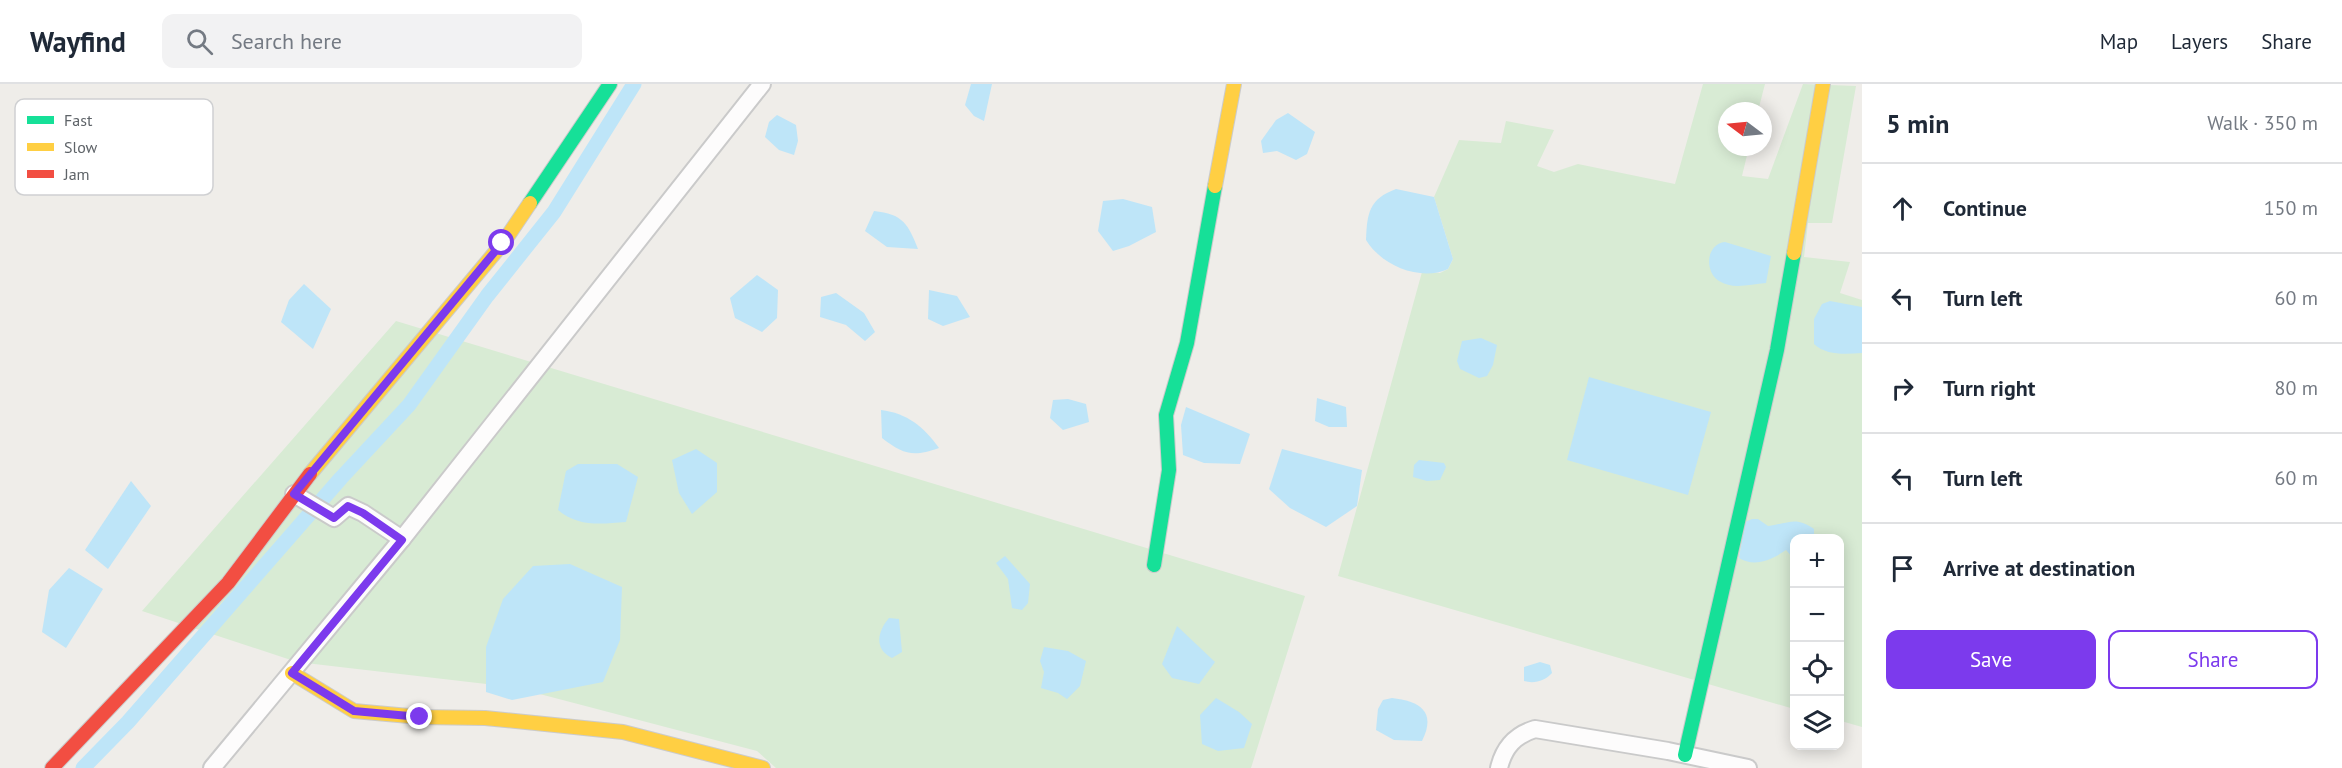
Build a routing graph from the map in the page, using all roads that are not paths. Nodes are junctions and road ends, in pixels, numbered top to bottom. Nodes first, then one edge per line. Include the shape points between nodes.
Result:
1 (610, 84) edge
2 (762, 84) edge
3 (1234, 84) edge
4 (1822, 84) edge
5 (294, 494) junction
6 (402, 540) junction
7 (1154, 565) dead end
8 (292, 673) junction
9 (1685, 754) junction
10 (709, 761) edge
11 (52, 768) edge
12 (212, 768) edge
13 (763, 768) edge
14 (1499, 768) edge
15 (1748, 768) edge

1 - 5 street via 502,243
2 - 6 street
3 - 7 street via 1187,343 1166,415 1169,470
4 - 9 street via 1777,350
5 - 6 street via 334,518 348,506
5 - 11 street via 228,583
6 - 8 street
8 - 10 street via 354,711 485,718 623,732
8 - 12 street
9 - 14 street via 1535,729 1518,734
9 - 15 street
10 - 13 street

